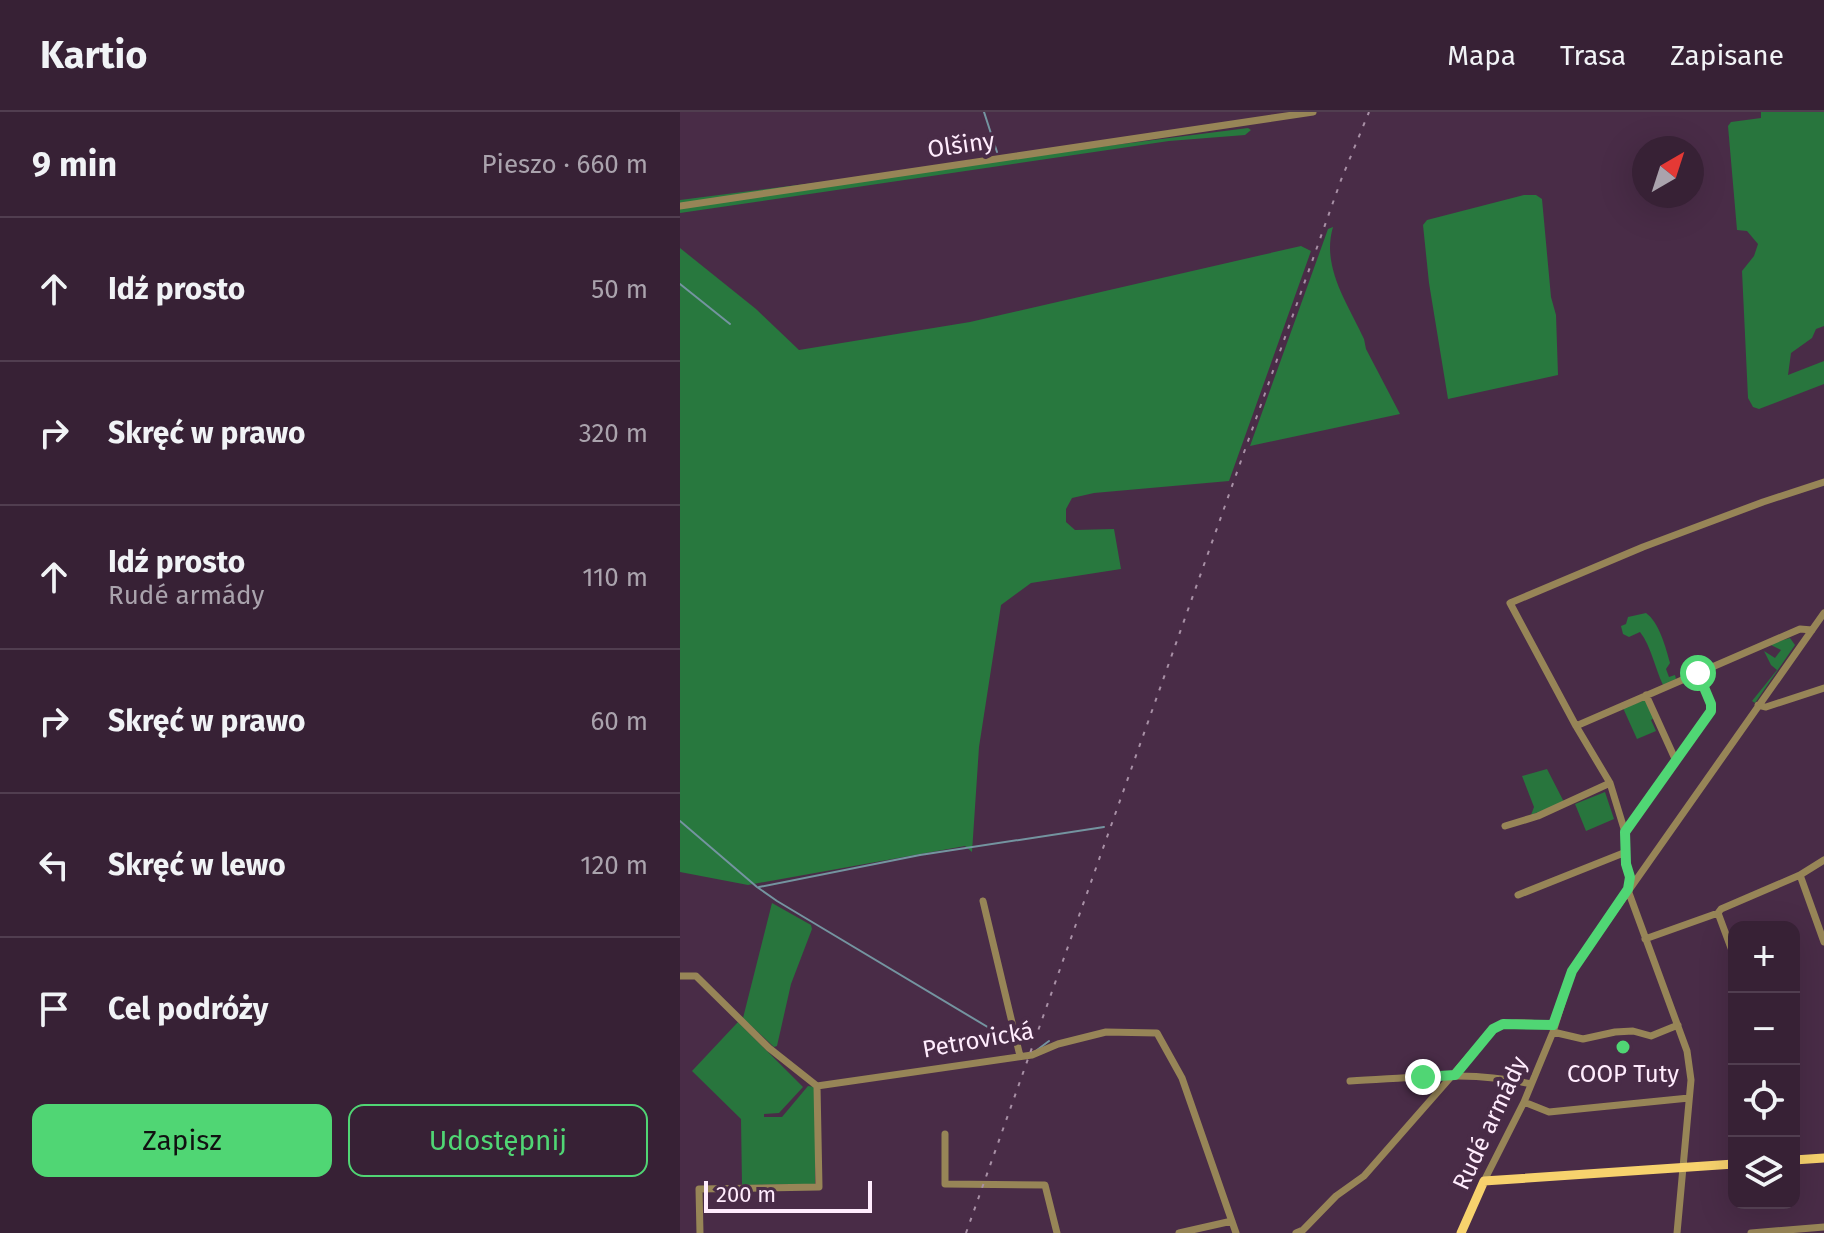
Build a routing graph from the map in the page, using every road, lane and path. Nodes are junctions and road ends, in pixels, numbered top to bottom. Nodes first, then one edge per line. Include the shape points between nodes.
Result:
1 (1313, 112) edge
2 (680, 206) edge
3 (1824, 482) edge
4 (1824, 613) edge
5 (1812, 630) junction
6 (1698, 673) junction
7 (1824, 688) edge
8 (1646, 695) junction
9 (1758, 705) junction
10 (1576, 726) junction
11 (1676, 761) junction
12 (1610, 783) junction
13 (1505, 826) dead end
14 (1625, 832) junction
15 (1626, 852) junction
16 (1824, 860) edge
17 (1800, 875) junction
18 (1628, 889) junction
19 (1518, 895) dead end
20 (983, 901) dead end
21 (1718, 913) junction
22 (1645, 939) junction
23 (1728, 940) edge
24 (1824, 942) edge
25 (680, 976) edge
26 (1678, 1025) junction
27 (1553, 1029) junction
28 (1020, 1056) junction
29 (1455, 1075) junction
30 (1350, 1081) dead end
31 (1531, 1084) junction
32 (817, 1086) junction
33 (1689, 1098) junction
34 (1524, 1102) junction
35 (945, 1134) dead end
36 (1824, 1158) edge
37 (1800, 1160) edge
38 (1728, 1164) edge
39 (1684, 1168) junction
40 (1484, 1181) junction
41 (1232, 1221) junction
42 (1824, 1227) edge
43 (700, 1233) edge
44 (1057, 1233) edge
45 (1179, 1233) edge
46 (1236, 1233) edge
47 (1296, 1233) edge
48 (1461, 1233) edge
49 (1677, 1233) edge
50 (1751, 1233) edge

1 - 2 street, Olšiny
3 - 10 street via 1643,547 1510,603
4 - 5 street, Rudé armády
5 - 6 street via 1800,629
5 - 9 street, Rudé armády
6 - 8 street
6 - 11 street via 1711,711
7 - 9 street
8 - 10 street
8 - 11 street
9 - 18 street, Rudé armády
10 - 12 street
11 - 14 street
12 - 13 street
12 - 14 street
14 - 15 street
15 - 18 street
15 - 19 street
16 - 17 street
17 - 21 street
17 - 24 street
18 - 22 street
18 - 27 street, Rudé armády via 1572,971
20 - 28 street
21 - 22 street
21 - 23 street
22 - 26 street
25 - 32 street via 696,976 769,1048
26 - 27 street via 1651,1036 1633,1031 1583,1039
26 - 33 street via 1687,1051
27 - 29 street via 1503,1024
27 - 31 street, Rudé armády
28 - 32 street, Petrovická
28 - 41 street, Petrovická via 1106,1032 1157,1033 1182,1078
29 - 30 street
29 - 31 street
29 - 47 street via 1364,1176
31 - 34 street, Rudé armády
32 - 43 street via 819,1187 699,1189
33 - 34 street via 1549,1112
33 - 39 street
34 - 40 street, Rudé armády
35 - 44 street via 945,1184 1045,1185
36 - 37 main road
38 - 39 main road
39 - 40 main road
39 - 49 street
40 - 48 main road, Rudé armády
41 - 45 street
41 - 46 street, Petrovická
42 - 50 street

